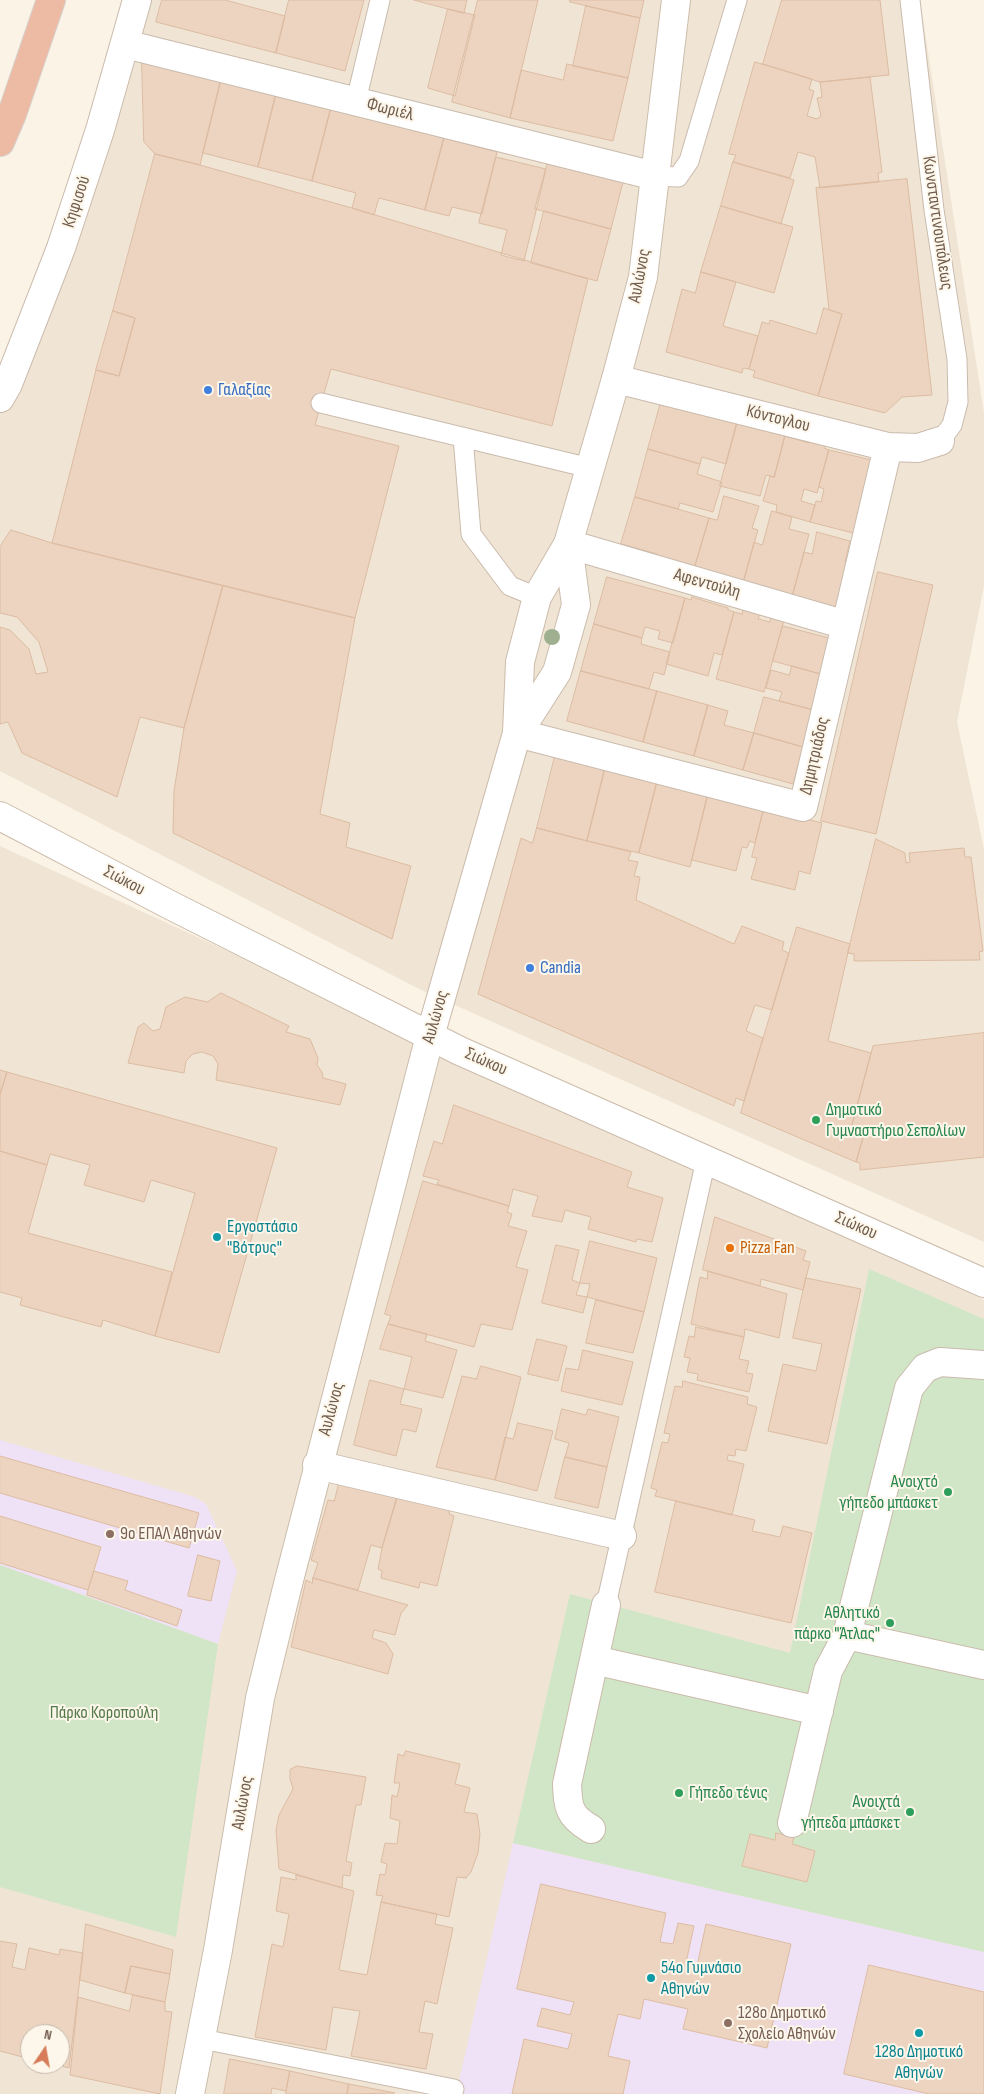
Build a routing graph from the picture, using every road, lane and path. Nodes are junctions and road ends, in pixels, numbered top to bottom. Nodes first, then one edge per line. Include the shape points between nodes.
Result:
1 (51, 0) edge
2 (137, 0) edge
3 (380, 0) edge
4 (676, 0) edge
5 (738, 0) edge
6 (910, 0) edge
7 (126, 44) junction
8 (356, 101) junction
9 (0, 142) edge
10 (655, 176) junction
11 (616, 379) junction
12 (0, 398) edge
13 (321, 403) dead end
14 (463, 437) junction
15 (940, 442) joint
16 (888, 447) junction
17 (590, 468) junction
18 (568, 544) junction
19 (537, 597) junction
20 (846, 625) junction
21 (517, 733) junction
22 (0, 816) edge
23 (430, 1036) junction
24 (706, 1160) junction
25 (984, 1282) edge
26 (984, 1365) edge
27 (317, 1465) junction
28 (622, 1536) junction
29 (606, 1606) joint
30 (846, 1634) junction
31 (594, 1660) junction
32 (984, 1665) edge
33 (818, 1711) junction
34 (792, 1823) dead end
35 (591, 1829) dead end
36 (202, 2039) junction
37 (454, 2089) dead end
38 (190, 2094) edge

1 - 9 highway
2 - 7 street, Κηφισού
3 - 8 lane
4 - 10 street, Αυλώνος
5 - 10 lane via 689,161 678,177
6 - 15 lane, Κωνσταντινουπόλεως via 934,210 957,358 958,402 952,425
7 - 8 street, Φωριέλ
7 - 12 street, Κηφισού via 62,248
8 - 10 street, Φωριέλ
10 - 11 street, Αυλώνος via 642,277
11 - 16 street, Κόντογλου
11 - 17 street, Αυλώνος
13 - 14 lane
14 - 17 lane
14 - 19 lane via 472,534 510,586
15 - 16 street, Κόντογλου via 918,448
16 - 20 street, Δημητριάδος
17 - 18 street, Αυλώνος
18 - 19 street, Αυλώνος
18 - 20 street, Αφεντούλη
18 - 21 street, Αυλώνος via 576,605 557,672
19 - 21 street, Αυλώνος via 520,662
20 - 21 street, Δημητριάδος via 803,807
21 - 23 street, Αυλώνος
22 - 23 street, Σιώκου
23 - 24 street, Σιώκου
23 - 27 street, Αυλώνος
24 - 25 street, Σιώκου
24 - 28 lane
26 - 30 street via 940,1362 925,1368 909,1388
27 - 28 street
27 - 36 street, Αυλώνος via 260,1698
28 - 29 lane
29 - 31 street
30 - 32 street
30 - 33 street via 828,1671
31 - 33 street
31 - 35 street via 566,1784 568,1806 576,1820
33 - 34 street
36 - 37 lane
36 - 38 street, Αυλώνος

